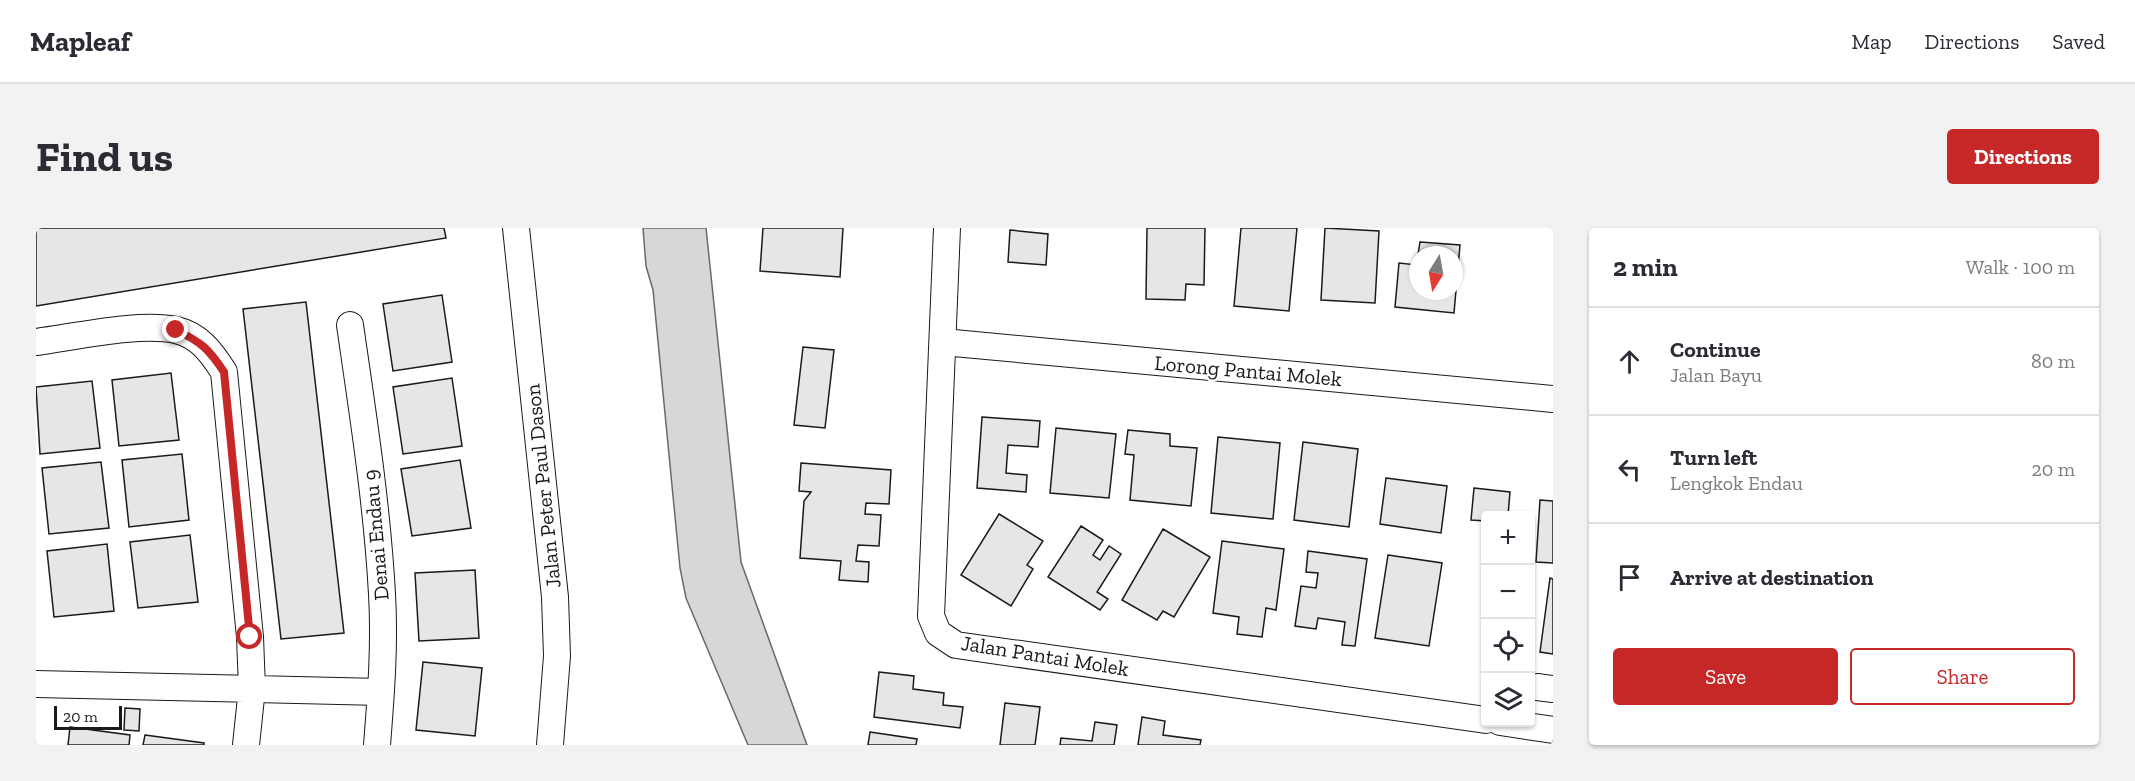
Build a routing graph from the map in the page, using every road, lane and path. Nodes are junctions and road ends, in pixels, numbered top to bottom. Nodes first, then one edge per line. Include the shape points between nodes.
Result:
1 (516, 228) edge
2 (948, 228) edge
3 (350, 326) dead end
4 (36, 342) edge
5 (943, 342) junction
6 (1553, 399) edge
7 (36, 684) edge
8 (252, 688) junction
9 (381, 692) junction
10 (1481, 719) edge
11 (1530, 727) edge
12 (1553, 730) edge
13 (246, 745) edge
14 (377, 745) edge
15 (550, 745) edge

1 - 15 street, Jalan Peter Paul Dason via 555,597 557,656
2 - 5 street, Jalan Pantai Molek
3 - 9 street, Denai Endau 9 via 375,500 382,597
4 - 8 street via 143,329 176,330 211,351 224,372
5 - 6 street, Lorong Pantai Molek
5 - 10 street, Jalan Pantai Molek via 931,616 938,633 956,645
7 - 8 street
8 - 9 street
8 - 13 street
9 - 14 street, Denai Endau 9
11 - 12 street

